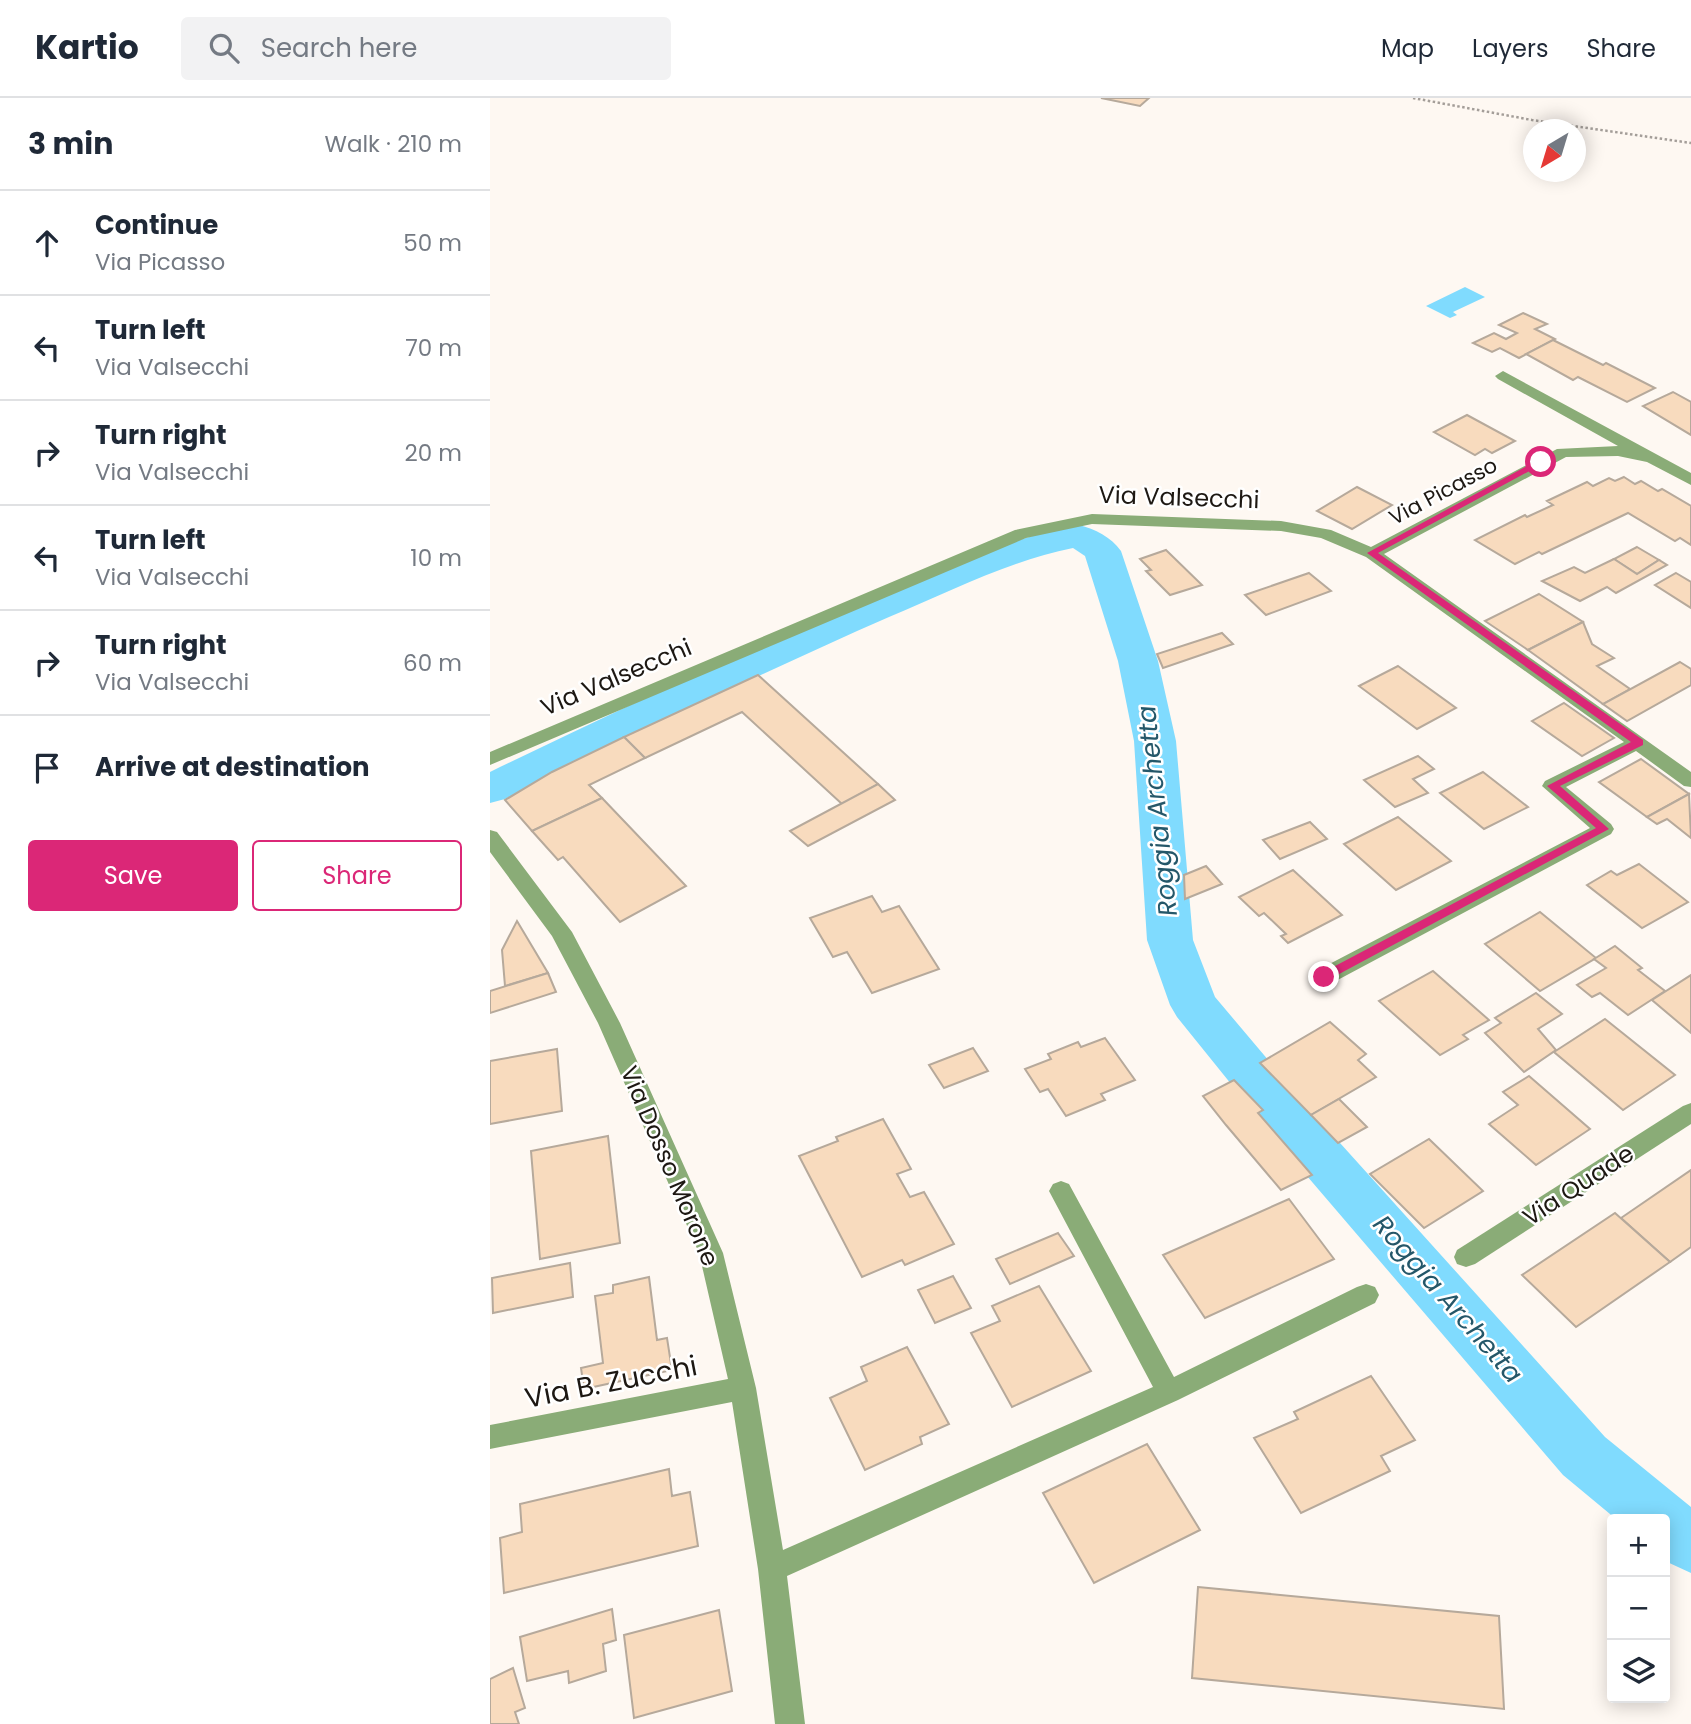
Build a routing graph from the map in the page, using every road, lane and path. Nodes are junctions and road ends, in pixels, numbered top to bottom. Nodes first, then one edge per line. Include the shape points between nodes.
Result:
1 (1413, 98) edge
2 (1691, 143) edge
3 (1503, 376) dead end
4 (1655, 459) junction
5 (1691, 480) edge
6 (1372, 553) junction
7 (1639, 742) junction
8 (490, 760) edge
9 (1691, 781) edge
10 (490, 837) edge
11 (1324, 977) dead end
12 (1691, 1112) edge
13 (1061, 1191) dead end
14 (1466, 1257) dead end
15 (1366, 1295) dead end
16 (743, 1388) junction
17 (1170, 1392) junction
18 (490, 1437) edge
19 (772, 1569) junction
20 (790, 1724) edge

1 - 2 path
3 - 4 street, Via Picasso
4 - 5 street, Via Picasso
4 - 6 street, Via Picasso via 1618,451 1563,452
6 - 7 street, Via Valsecchi
6 - 8 street, Via Valsecchi via 1325,534 1281,526 1092,519 1021,534
7 - 9 street, Via Valsecchi
7 - 11 street via 1552,786 1604,829
10 - 16 street, Via Dosso Morone via 561,932 609,1023 711,1253
12 - 14 street, Via Quade
13 - 17 street
15 - 17 street
16 - 18 street, Via B. Zucchi
16 - 19 street, Via Dosso Morone
17 - 19 street
19 - 20 street, Via Dosso Morone

